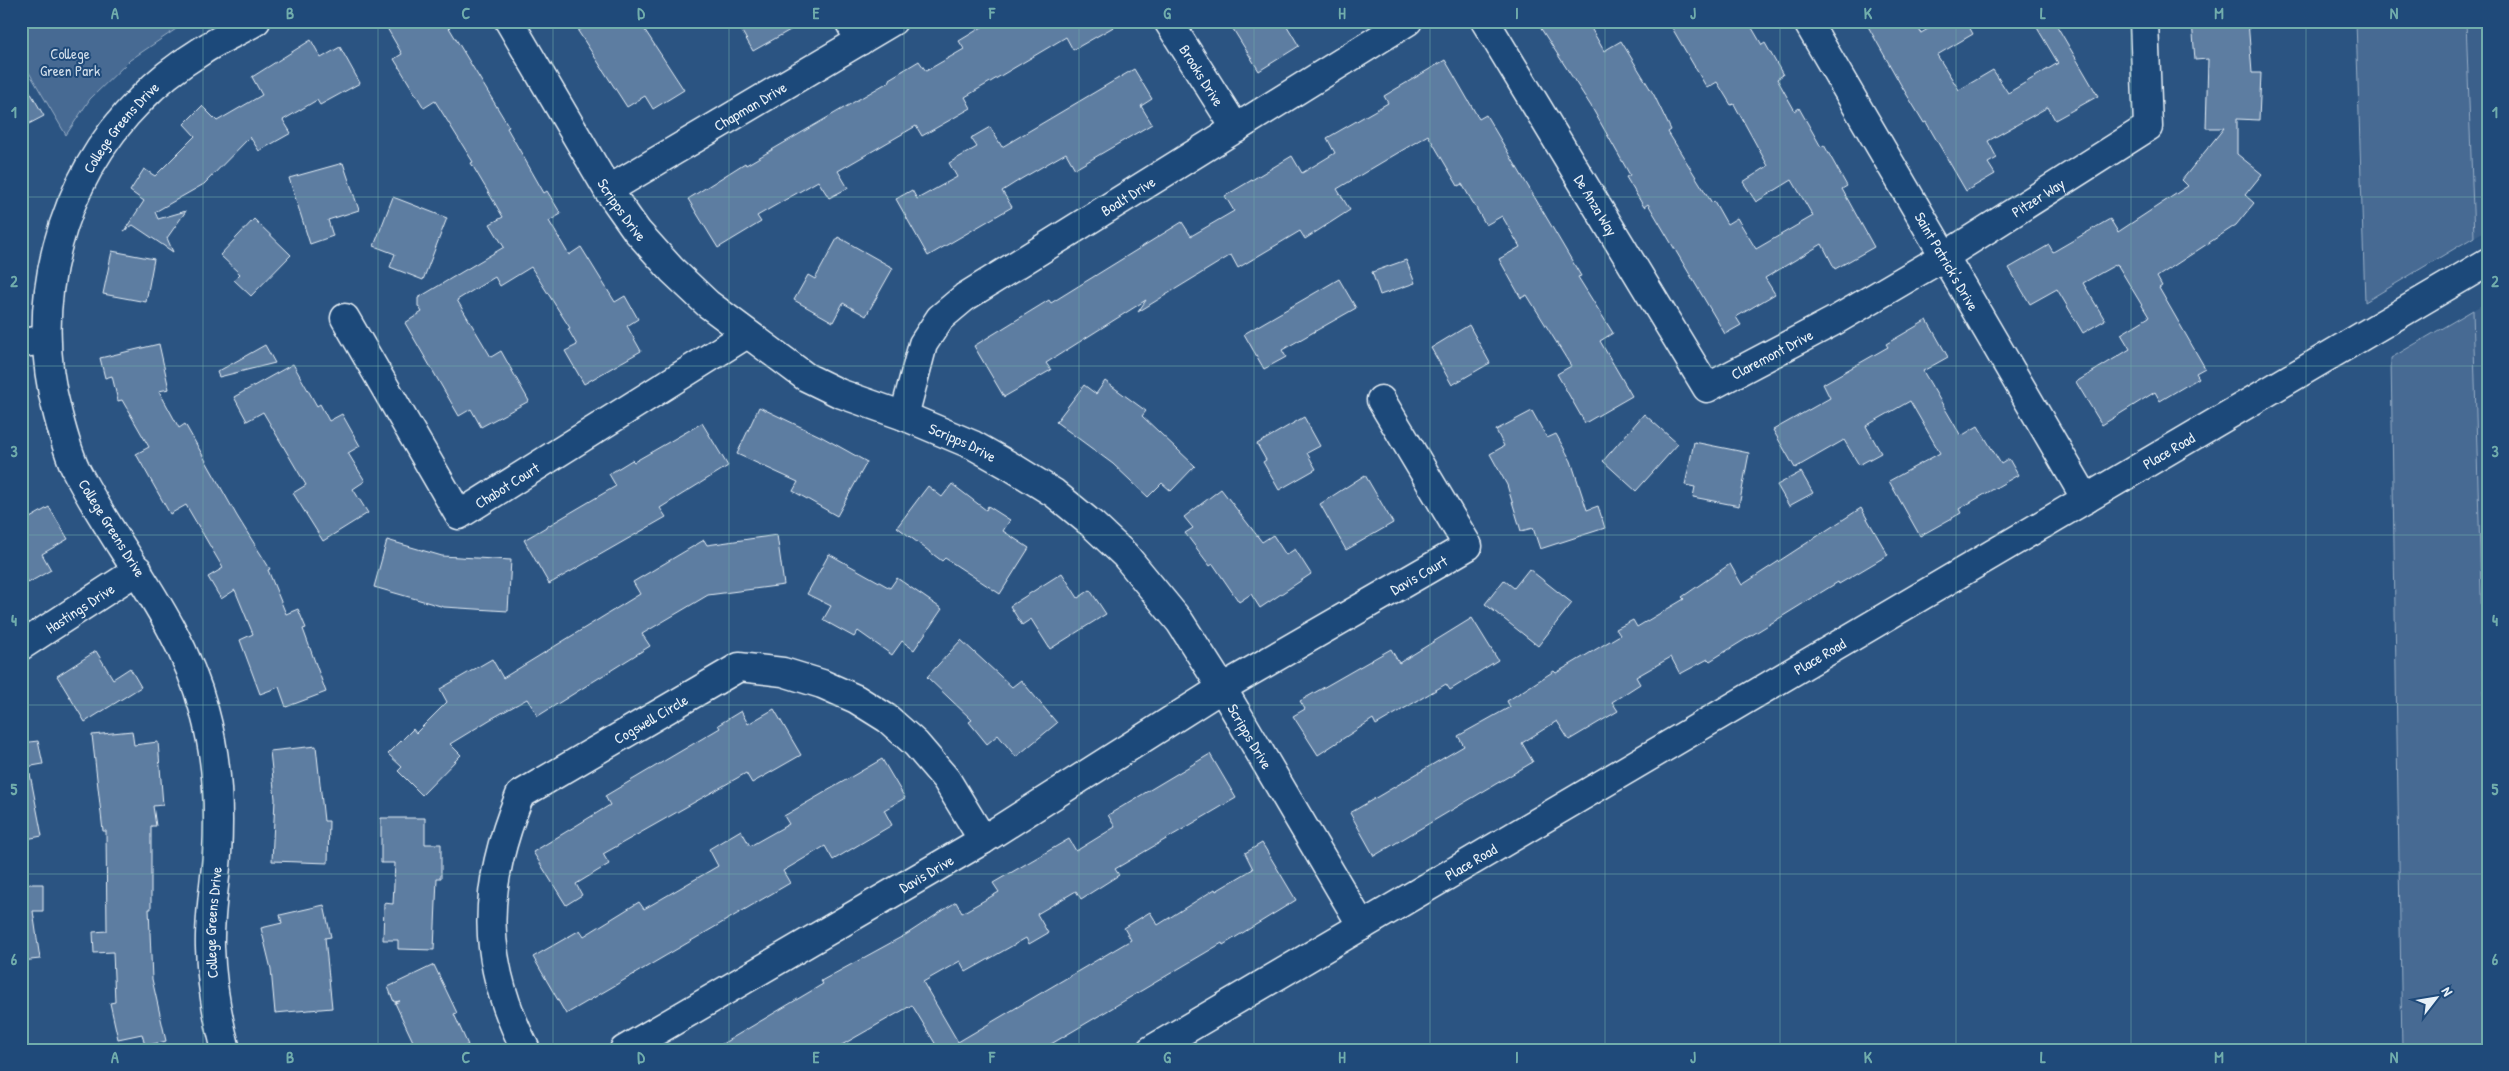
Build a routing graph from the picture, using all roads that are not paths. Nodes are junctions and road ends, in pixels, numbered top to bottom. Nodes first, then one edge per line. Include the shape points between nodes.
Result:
1 (256, 21) edge
2 (509, 21) edge
3 (893, 21) edge
4 (1168, 21) edge
5 (1408, 21) edge
6 (1485, 21) edge
7 (1807, 21) edge
8 (2144, 21) edge
9 (855, 31) edge
10 (1236, 129) junction
11 (608, 190) junction
12 (1945, 256) junction
13 (2488, 262) edge
14 (345, 318) dead end
15 (1836, 320) joint
16 (747, 334) junction
17 (34, 342) edge
18 (1707, 388) joint
19 (1381, 400) dead end
20 (904, 416) junction
21 (2086, 499) junction
22 (138, 570) junction
23 (21, 646) edge
24 (1222, 688) junction
25 (983, 840) junction
26 (1362, 926) junction
27 (226, 1050) edge
28 (526, 1050) edge
29 (624, 1050) edge
30 (1151, 1050) edge

1 - 17 street, College Greens Drive via 201,50 159,82 105,140 70,204 55,248 46,316
2 - 11 street, Scripps Drive
3 - 9 street, Chapman Drive
4 - 10 street, Brooks Drive
5 - 10 street, Boalt Drive
6 - 18 street, De Anza Way
7 - 12 street, Saint Patrick's Drive
8 - 12 street, Pitzer Way via 2148,127
9 - 11 street, Chapman Drive
10 - 20 street, Boalt Drive via 964,297 940,318 923,344
11 - 16 street, Scripps Drive via 637,231 672,270
12 - 15 street, Pitzer Way
12 - 21 street, Saint Patrick's Drive
13 - 21 street, Place Road
14 - 16 street, Chabot Court via 459,515
15 - 18 street, Claremont Drive
16 - 20 street, Scripps Drive via 806,377 839,393
17 - 22 street, College Greens Drive via 75,467 98,510
19 - 24 street, Davis Court via 1468,546
20 - 24 street, Scripps Drive via 1012,467 1054,493 1093,525 1158,592
21 - 26 street, Place Road
22 - 23 street, Hastings Drive
22 - 27 street, College Greens Drive via 176,637 198,686 212,737 218,806 210,947 219,1023
24 - 25 street, Davis Drive
24 - 26 street, Scripps Drive
25 - 28 street, Cogswell Circle via 946,779 916,744 888,719 856,699 822,684 782,672 739,667 520,795 497,860 490,911 493,953 501,989
25 - 29 street, Davis Drive
26 - 30 street, Place Road

